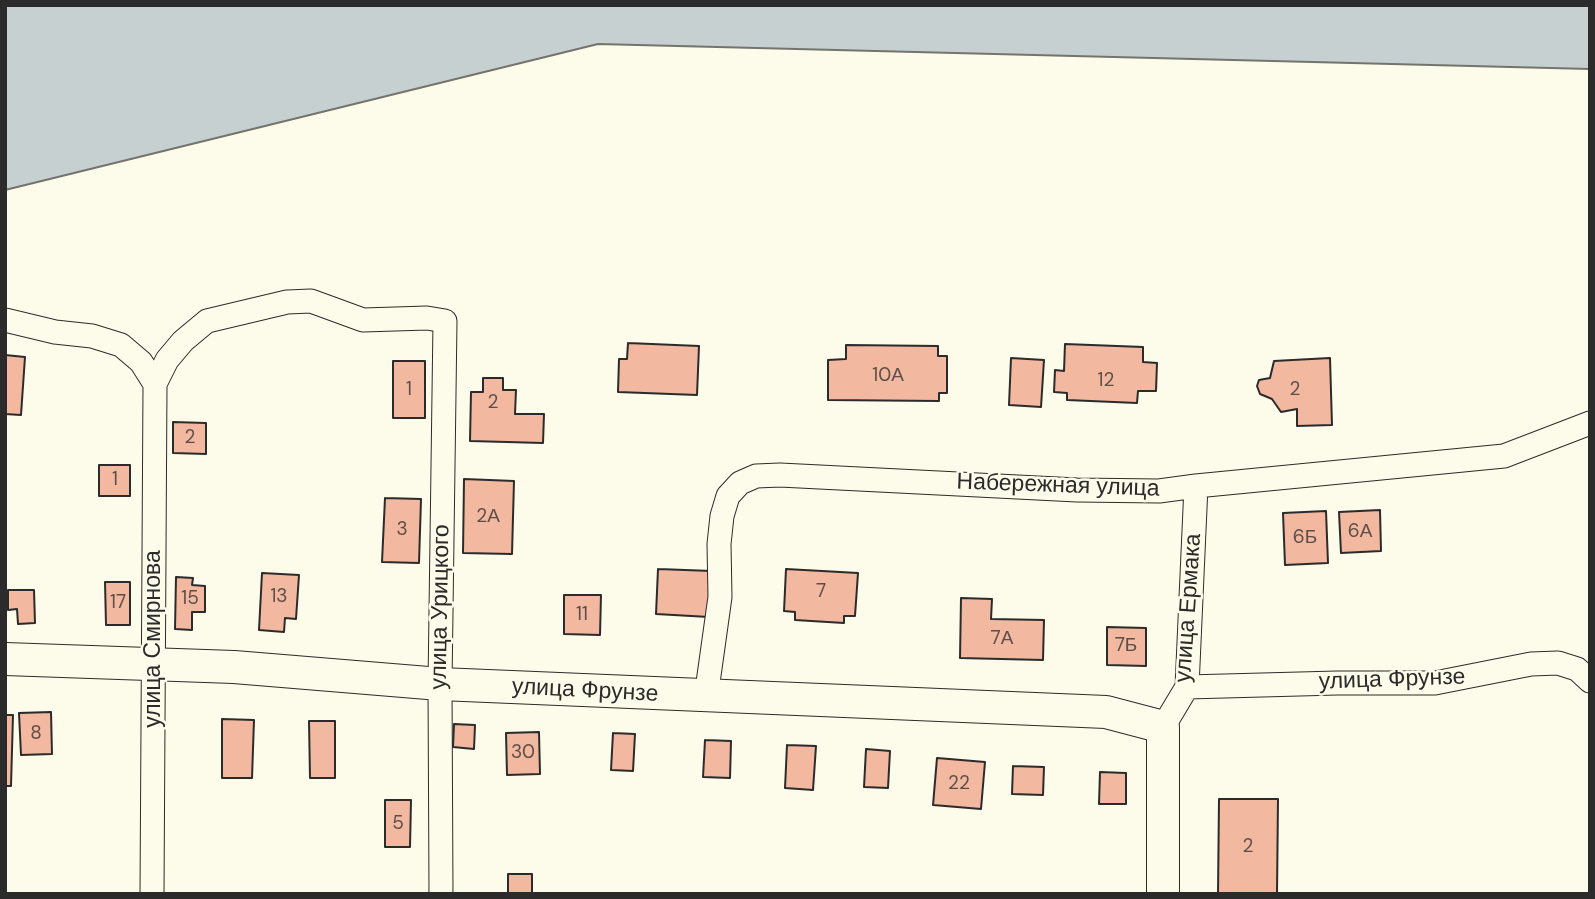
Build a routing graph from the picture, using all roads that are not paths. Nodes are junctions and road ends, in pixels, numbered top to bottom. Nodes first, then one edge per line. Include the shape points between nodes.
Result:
1 (5, 320) edge
2 (155, 384) junction
3 (1590, 423) edge
4 (1196, 485) junction
5 (5, 659) edge
6 (154, 665) junction
7 (1590, 681) edge
8 (440, 684) junction
9 (1187, 687) junction
10 (706, 697) junction
11 (1163, 727) junction
12 (152, 894) edge
13 (441, 894) edge
14 (1163, 894) edge

1 - 2 street via 121,345 141,362
2 - 6 street, улица Смирнова
2 - 8 street, улица Урицкого via 167,360 207,321 286,302 311,301 363,320 445,321
3 - 4 street, Набережная улица via 1504,456
4 - 9 street, улица Ермака
4 - 10 street, Набережная улица via 1159,491 1091,490 756,476 740,483 728,496 722,516 720,597
5 - 6 street, улица Фрунзе
6 - 8 street, улица Фрунзе
6 - 12 street, улица Смирнова
7 - 9 street, улица Фрунзе via 1577,669 1558,663 1435,683
8 - 10 street, улица Фрунзе
8 - 13 street, улица Урицкого
9 - 11 street, улица Ермака
10 - 11 street, улица Фрунзе via 1105,712
11 - 14 street

